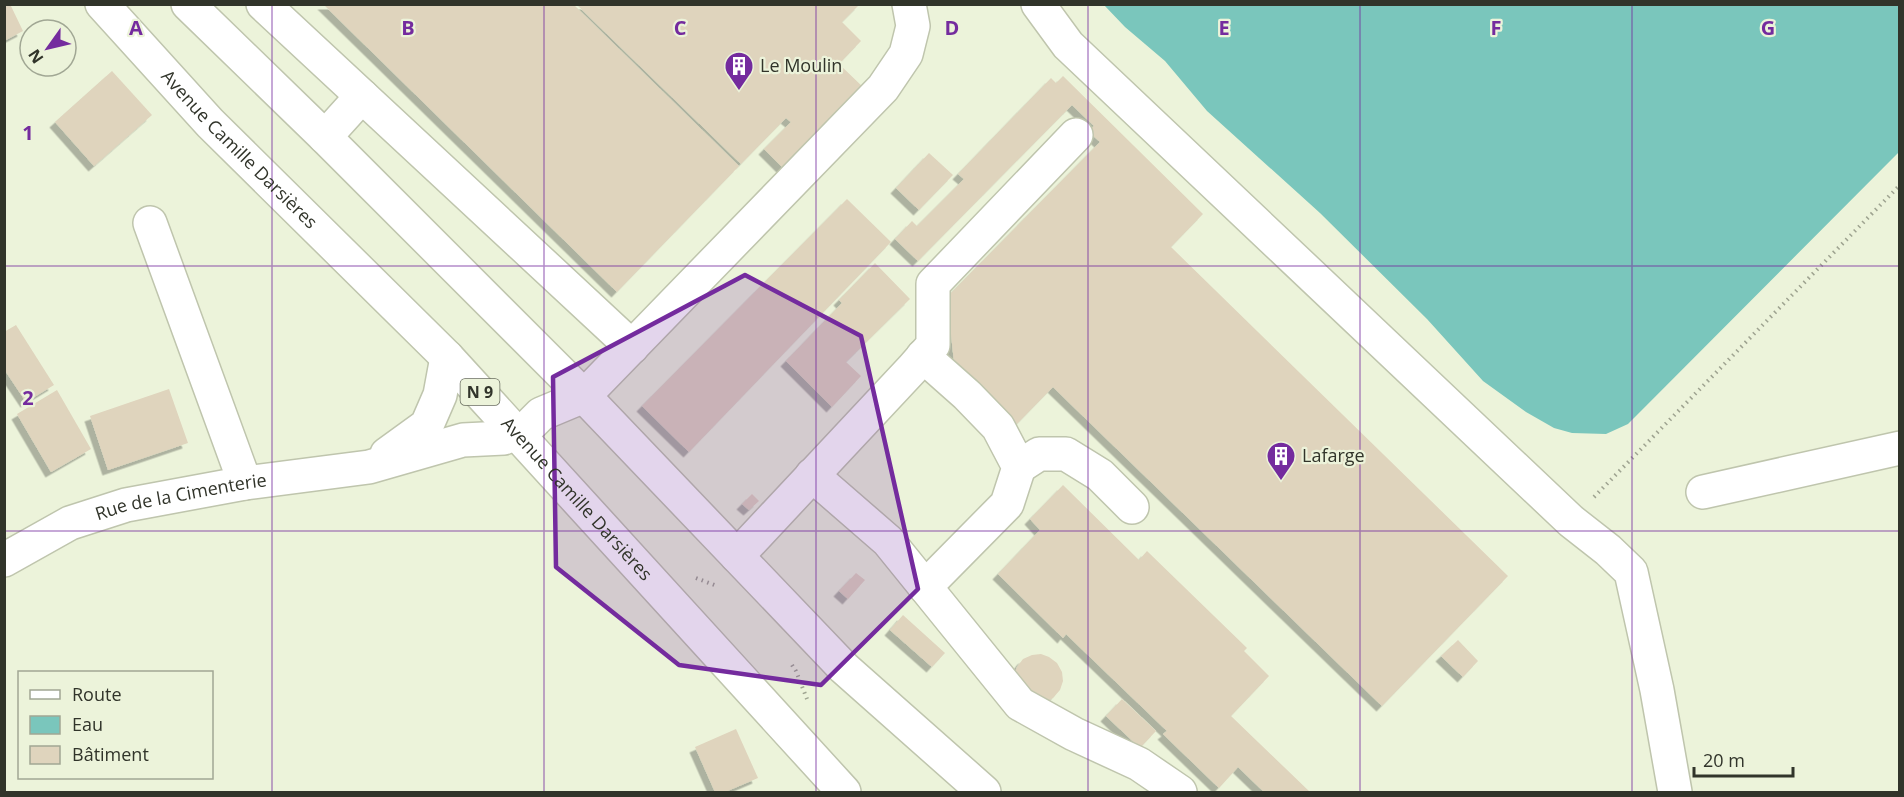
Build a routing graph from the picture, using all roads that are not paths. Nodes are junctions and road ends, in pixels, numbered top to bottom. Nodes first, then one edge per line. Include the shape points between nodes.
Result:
1 (102, 4) edge
2 (127, 4) edge
3 (188, 4) edge
4 (264, 4) edge
5 (909, 4) edge
6 (1038, 4) edge
7 (362, 96) junction
8 (1076, 135) dead end
9 (325, 136) junction
10 (150, 223) dead end
11 (632, 347) junction
12 (923, 356) junction
13 (447, 357) junction
14 (584, 396) junction
15 (524, 428) junction
16 (1899, 448) edge
17 (369, 467) junction
18 (1019, 467) junction
19 (812, 475) junction
20 (245, 483) junction
21 (1703, 492) dead end
22 (1132, 507) dead end
23 (737, 556) junction
24 (4, 560) edge
25 (925, 587) junction
26 (844, 792) edge
27 (867, 792) edge
28 (984, 792) edge
29 (1180, 792) edge
30 (1675, 792) edge

1 - 13 main road, Avenue Camille Darsières / N 9 via 210,123
2 - 15 main road, Avenue Camille Darsières / N 9 via 216,101 503,391
3 - 9 main road
4 - 7 main road
5 - 11 main road via 914,26 906,54 883,88
6 - 30 main road via 1068,45 1571,521 1631,572
7 - 9 main road
7 - 11 main road
8 - 12 main road via 933,284 933,345
9 - 14 main road
10 - 20 main road
11 - 14 main road
12 - 18 main road via 998,427
12 - 19 main road
13 - 15 main road, Avenue Camille Darsières / N 9
13 - 17 main road via 440,395 427,425
14 - 15 main road, Rue de la Cimenterie via 541,414
14 - 23 main road
15 - 17 main road, Rue de la Cimenterie via 504,438 463,440
15 - 26 main road, Avenue Camille Darsières / N 9
15 - 27 main road, Avenue Camille Darsières / N 9
16 - 21 main road
17 - 20 main road, Rue de la Cimenterie
18 - 22 main road via 1039,454 1066,454 1100,475
18 - 25 main road via 1007,504
19 - 23 main road
19 - 25 main road via 888,541
20 - 24 main road, Rue de la Cimenterie via 126,505 70,523
23 - 28 main road via 844,668
25 - 29 main road via 1020,704 1139,764

